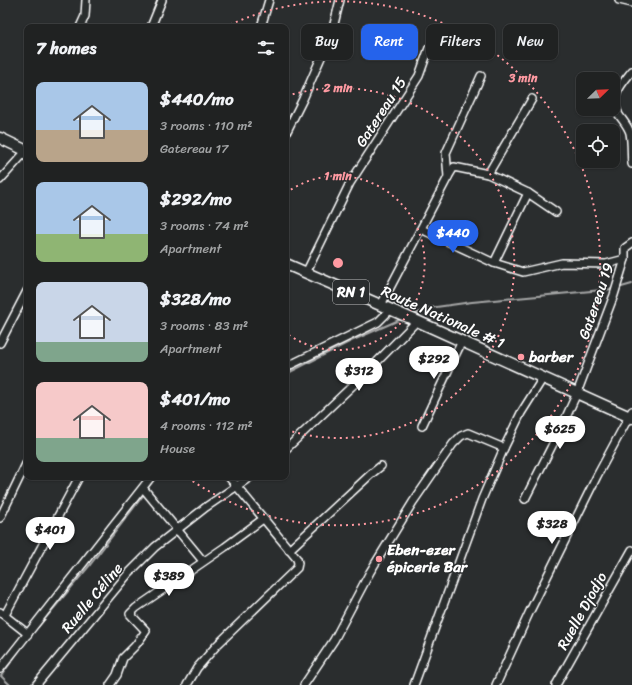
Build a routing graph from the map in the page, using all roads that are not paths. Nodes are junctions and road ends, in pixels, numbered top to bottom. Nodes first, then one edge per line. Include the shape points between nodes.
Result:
1 (86, 0) edge
2 (162, 0) edge
3 (269, 0) edge
4 (340, 0) edge
5 (619, 0) edge
6 (632, 3) edge
7 (81, 24) edge
8 (152, 24) edge
9 (262, 24) edge
10 (426, 56) edge
11 (632, 71) edge
12 (482, 76) dead end
13 (532, 99) dead end
14 (289, 127) edge
15 (0, 138) edge
16 (24, 150) edge
17 (24, 154) edge
18 (632, 164) edge
19 (488, 174) junction
20 (448, 176) junction
21 (0, 180) edge
22 (528, 194) junction
23 (556, 212) dead end
24 (420, 229) junction
25 (632, 243) edge
26 (625, 259) junction
27 (494, 262) junction
28 (289, 265) edge
29 (306, 273) junction
30 (24, 297) edge
31 (381, 305) junction
32 (391, 310) junction
33 (417, 320) junction
34 (462, 341) junction
35 (0, 343) edge
36 (289, 366) edge
37 (543, 378) junction
38 (577, 393) junction
39 (631, 415) edge
40 (422, 426) dead end
41 (289, 446) edge
42 (504, 448) junction
43 (381, 466) dead end
44 (24, 468) edge
45 (76, 480) edge
46 (149, 480) edge
47 (232, 480) edge
48 (246, 480) edge
49 (237, 486) junction
50 (143, 488) junction
51 (525, 499) dead end
52 (0, 518) edge
53 (263, 519) junction
54 (178, 529) junction
55 (289, 550) junction
56 (632, 550) edge
57 (203, 561) junction
58 (2, 613) edge
59 (28, 634) junction
60 (0, 669) edge
61 (36, 685) edge
62 (110, 685) edge
63 (187, 685) edge
64 (304, 685) edge
65 (414, 685) edge
66 (496, 685) edge
67 (556, 685) edge

1 - 7 street via 85,16
2 - 8 street
3 - 9 street
4 - 14 street via 332,32
5 - 6 street
10 - 29 street, Gatereau 15 via 419,76 350,183
11 - 18 street via 618,90 615,99 616,109 631,136
12 - 20 street via 446,152
13 - 19 street
15 - 16 main road
17 - 21 street
19 - 20 street via 454,167
19 - 22 street
20 - 24 street
22 - 23 street
22 - 27 street
24 - 27 street
24 - 31 street
25 - 26 street, Gatereau 19 via 625,248
26 - 27 street via 606,264 562,263 523,272
26 - 38 street, Gatereau 19
28 - 29 main road, Route Nationale # 1 / RN 1
29 - 31 main road, Route Nationale # 1 / RN 1
30 - 35 street
31 - 32 main road, Route Nationale # 1 / RN 1
32 - 33 main road, Route Nationale # 1 / RN 1
32 - 36 street via 378,322
33 - 34 main road, Route Nationale # 1 / RN 1
33 - 41 street
34 - 37 main road, Route Nationale # 1 / RN 1
34 - 40 street
37 - 38 main road, Route Nationale # 1 / RN 1
37 - 42 street via 521,413
38 - 39 main road, Route Nationale # 1 / RN 1
38 - 51 street, Gatereau 19
39 - 66 street via 597,476
42 - 64 street via 468,433 453,444 409,508 370,572 334,640
42 - 65 street via 482,499
43 - 55 street
44 - 52 street
45 - 58 street
46 - 50 street
47 - 49 street
48 - 49 street, Ruelle Céline
49 - 53 street
49 - 54 street, Ruelle Céline
50 - 54 street
50 - 59 street
53 - 55 street
53 - 57 street
54 - 57 street
54 - 61 street, Ruelle Céline via 155,547 128,574
55 - 63 street via 297,559 297,568 216,645
56 - 67 street, Ruelle Djodjo
57 - 62 street via 130,614 146,631 123,658
58 - 59 street
59 - 60 street

